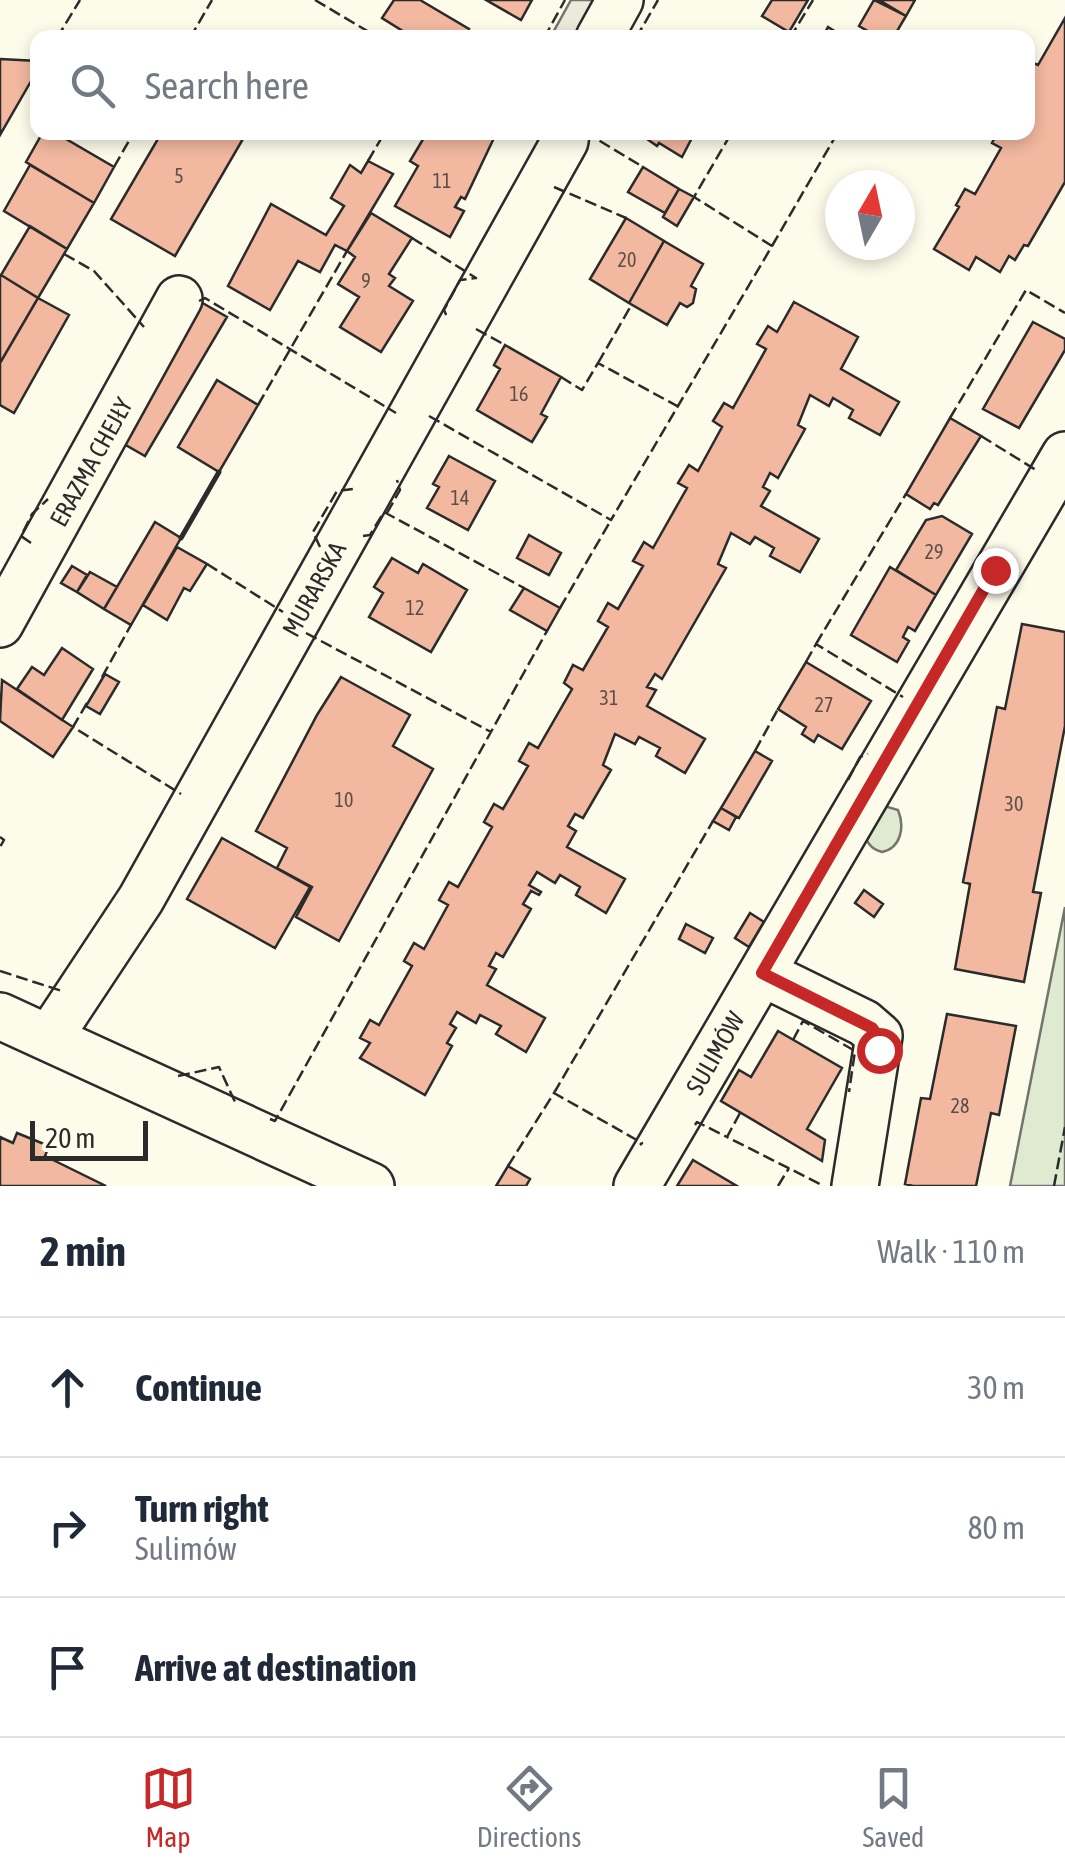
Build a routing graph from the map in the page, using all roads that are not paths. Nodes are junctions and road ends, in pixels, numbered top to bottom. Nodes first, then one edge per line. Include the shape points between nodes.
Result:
1 (620, 0) edge
2 (603, 30) edge
3 (564, 140) edge
4 (179, 299) dead end
5 (1065, 454) edge
6 (0, 624) edge
7 (762, 973) junction
8 (0, 1016) edge
9 (49, 1038) junction
10 (371, 1186) edge
11 (637, 1186) edge
12 (855, 1186) edge

1 - 2 street
3 - 9 street, MURARSKA via 140,898
4 - 6 street, ERAZMA CHEJŁY
5 - 7 street, SULIMÓW
7 - 11 street, SULIMÓW
7 - 12 street via 878,1036
8 - 9 street
9 - 10 street

